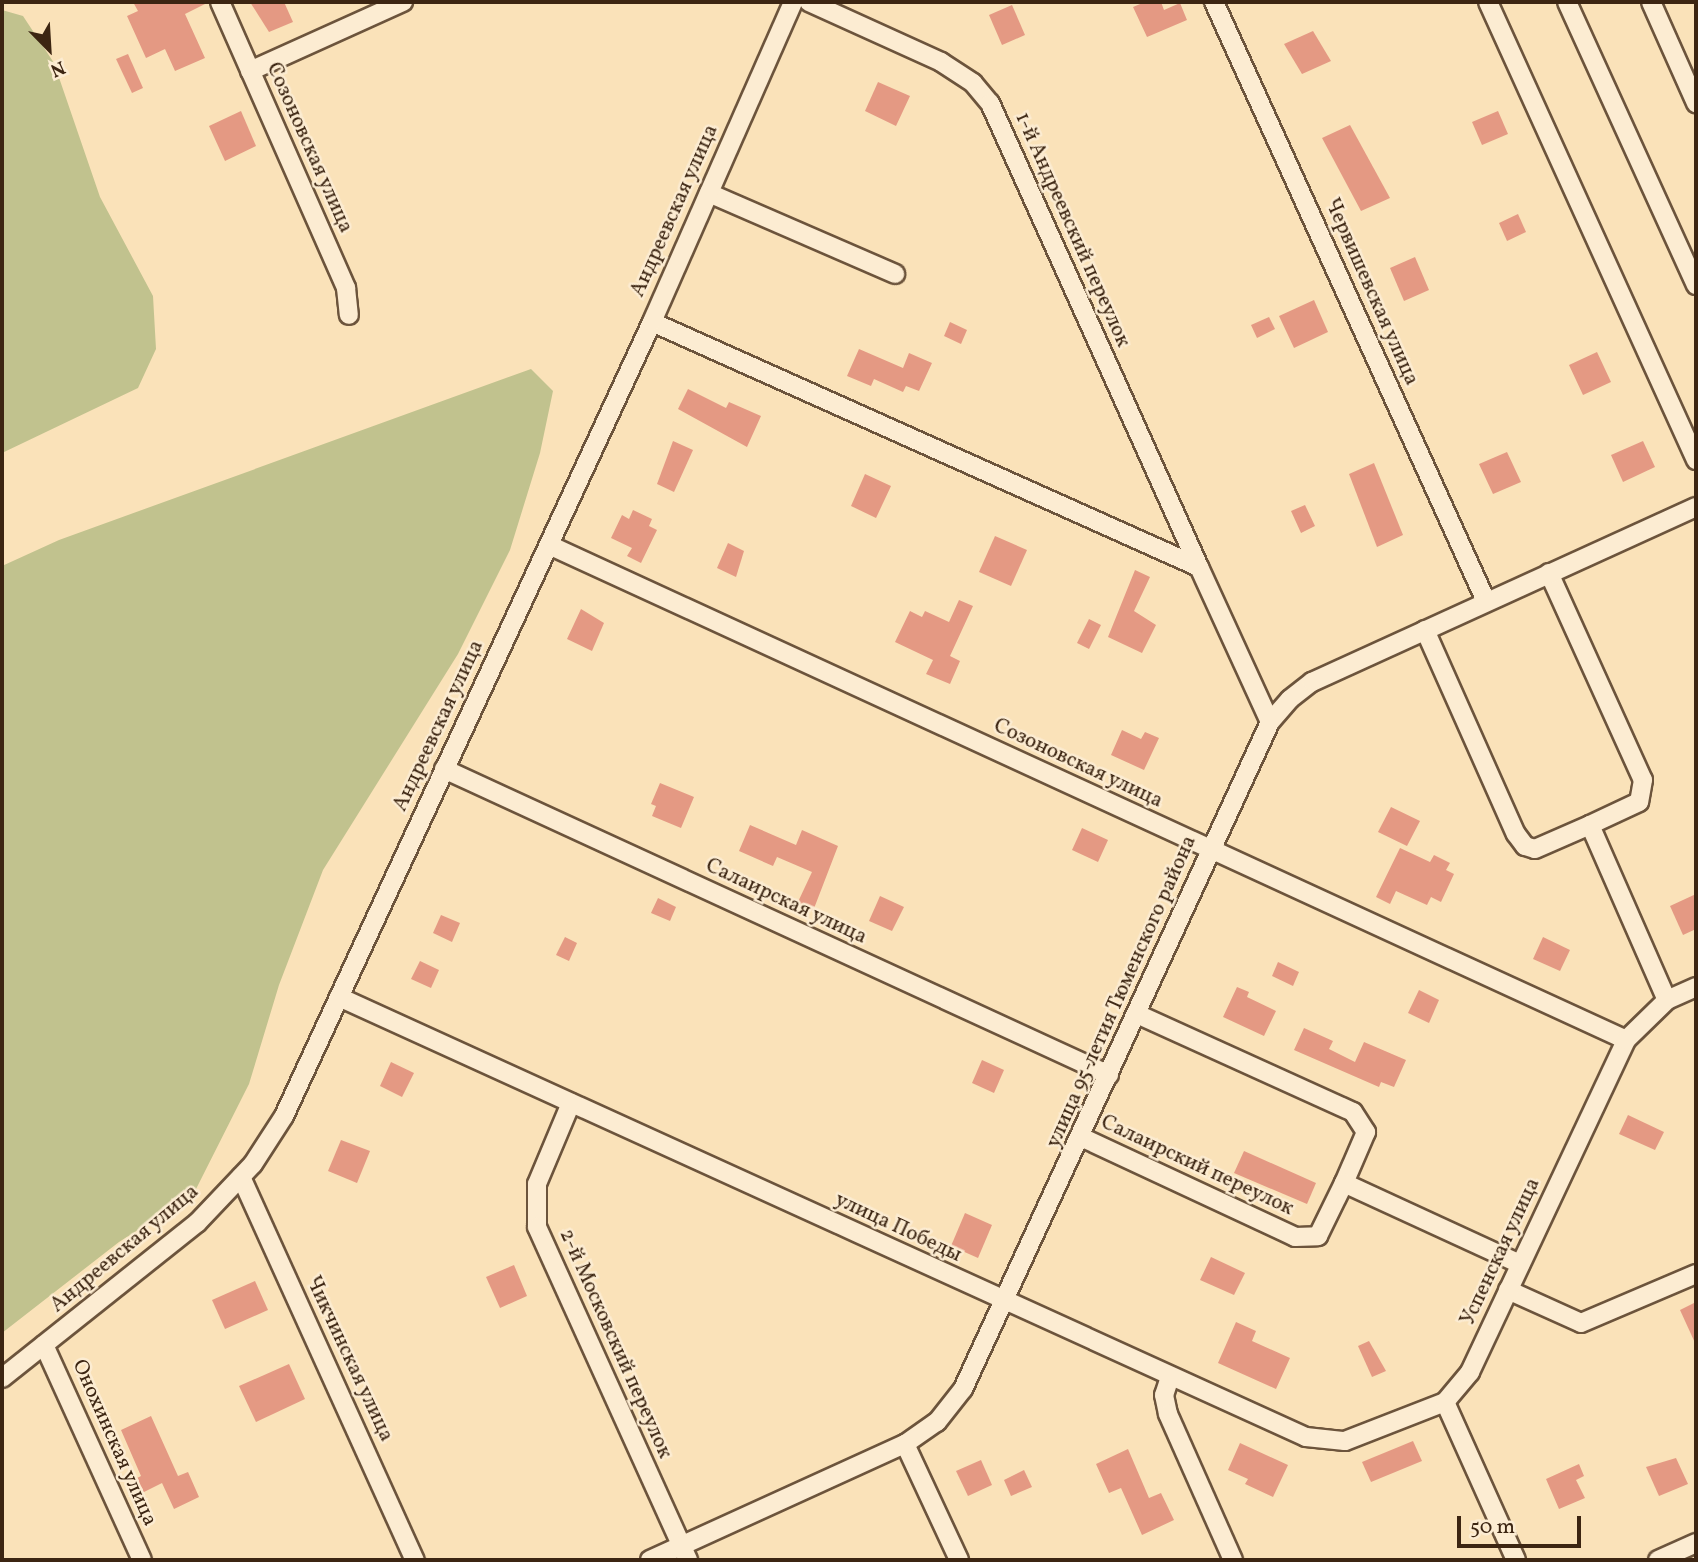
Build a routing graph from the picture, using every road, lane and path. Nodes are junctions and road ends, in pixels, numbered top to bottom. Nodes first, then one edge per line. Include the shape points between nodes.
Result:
1 (220, 2) edge
2 (403, 2) edge
3 (793, 2) edge
4 (809, 2) edge
5 (1214, 2) edge
6 (1488, 2) edge
7 (1567, 2) edge
8 (1651, 2) edge
9 (250, 71) junction
10 (1696, 103) edge
11 (709, 193) junction
12 (895, 274) dead end
13 (1696, 285) edge
14 (349, 315) dead end
15 (652, 322) junction
16 (1696, 460) edge
17 (1696, 507) edge
18 (549, 545) junction
19 (1199, 567) junction
20 (1549, 573) junction
21 (1486, 601) junction
22 (1425, 630) junction
23 (1270, 722) junction
24 (444, 769) junction
25 (1590, 825) junction
26 (1211, 850) junction
27 (1696, 987) edge
28 (339, 997) junction
29 (1667, 1000) junction
30 (1137, 1014) junction
31 (1626, 1040) junction
32 (1109, 1075) junction
33 (571, 1103) junction
34 (1081, 1137) junction
35 (240, 1177) junction
36 (1344, 1183) junction
37 (1520, 1264) junction
38 (1696, 1274) edge
39 (1508, 1290) junction
40 (1006, 1303) junction
41 (44, 1345) junction
42 (2, 1377) edge
43 (1170, 1377) junction
44 (1445, 1402) junction
45 (905, 1444) junction
46 (1696, 1543) edge
47 (685, 1553) edge
48 (142, 1560) edge
49 (415, 1560) edge
50 (650, 1560) edge
51 (958, 1560) edge
52 (1234, 1560) edge
53 (1516, 1560) edge
54 (1658, 1560) edge

1 - 9 street, Созоновская улица
2 - 9 street
3 - 11 street, Андреевская улица
4 - 19 street, 1-й Андреевский переулок via 941,62 973,83 990,103
5 - 21 street, Червишевская улица
6 - 16 street
7 - 13 street
8 - 10 street
9 - 14 street, Созоновская улица via 346,288
11 - 12 street
11 - 15 street, Андреевская улица
15 - 18 street, Андреевская улица
15 - 19 street
17 - 20 street, улица 95-летия Тюменского района
18 - 24 street, Андреевская улица
18 - 26 street, Созоновская улица
19 - 23 street, 1-й Андреевский переулок
20 - 21 street, улица 95-летия Тюменского района
20 - 25 street via 1643,780 1639,802
21 - 22 street, улица 95-летия Тюменского района
22 - 23 street, улица 95-летия Тюменского района via 1312,682
22 - 25 street via 1525,846 1535,849
23 - 26 street, улица 95-летия Тюменского района
24 - 28 street, Андреевская улица
24 - 32 street, Салаирская улица
25 - 29 street
26 - 30 street, улица 95-летия Тюменского района
26 - 31 street, Созоновская улица
27 - 29 street, Успенская улица
28 - 33 street, улица Победы
28 - 35 street, Андреевская улица via 284,1116
29 - 31 street, Успенская улица
30 - 32 street, улица 95-летия Тюменского района
30 - 36 street, Салаирский переулок via 1353,1112 1366,1132
31 - 37 street, Успенская улица
32 - 34 street, улица 95-летия Тюменского района
33 - 40 street, улица Победы
33 - 47 street, 2-й Московский переулок via 537,1184 537,1227
34 - 36 street, Салаирский переулок via 1306,1239 1318,1236
34 - 40 street, улица 95-летия Тюменского района
35 - 41 street, Андреевская улица via 197,1223
35 - 49 street, Чикчинская улица
36 - 37 street
37 - 39 street, Успенская улица
38 - 39 street via 1581,1322
39 - 44 street, Успенская улица via 1463,1384
40 - 43 street, улица Победы
40 - 45 street, улица 95-летия Тюменского района via 963,1389 937,1422
41 - 42 street, Андреевская улица
41 - 48 street, Онохинская улица
43 - 44 street, улица Победы via 1306,1437 1327,1441 1364,1436
43 - 52 street via 1164,1395 1168,1414
44 - 53 street
45 - 47 street, улица 95-летия Тюменского района
45 - 51 street
46 - 54 street
47 - 50 street, улица 95-летия Тюменского района

